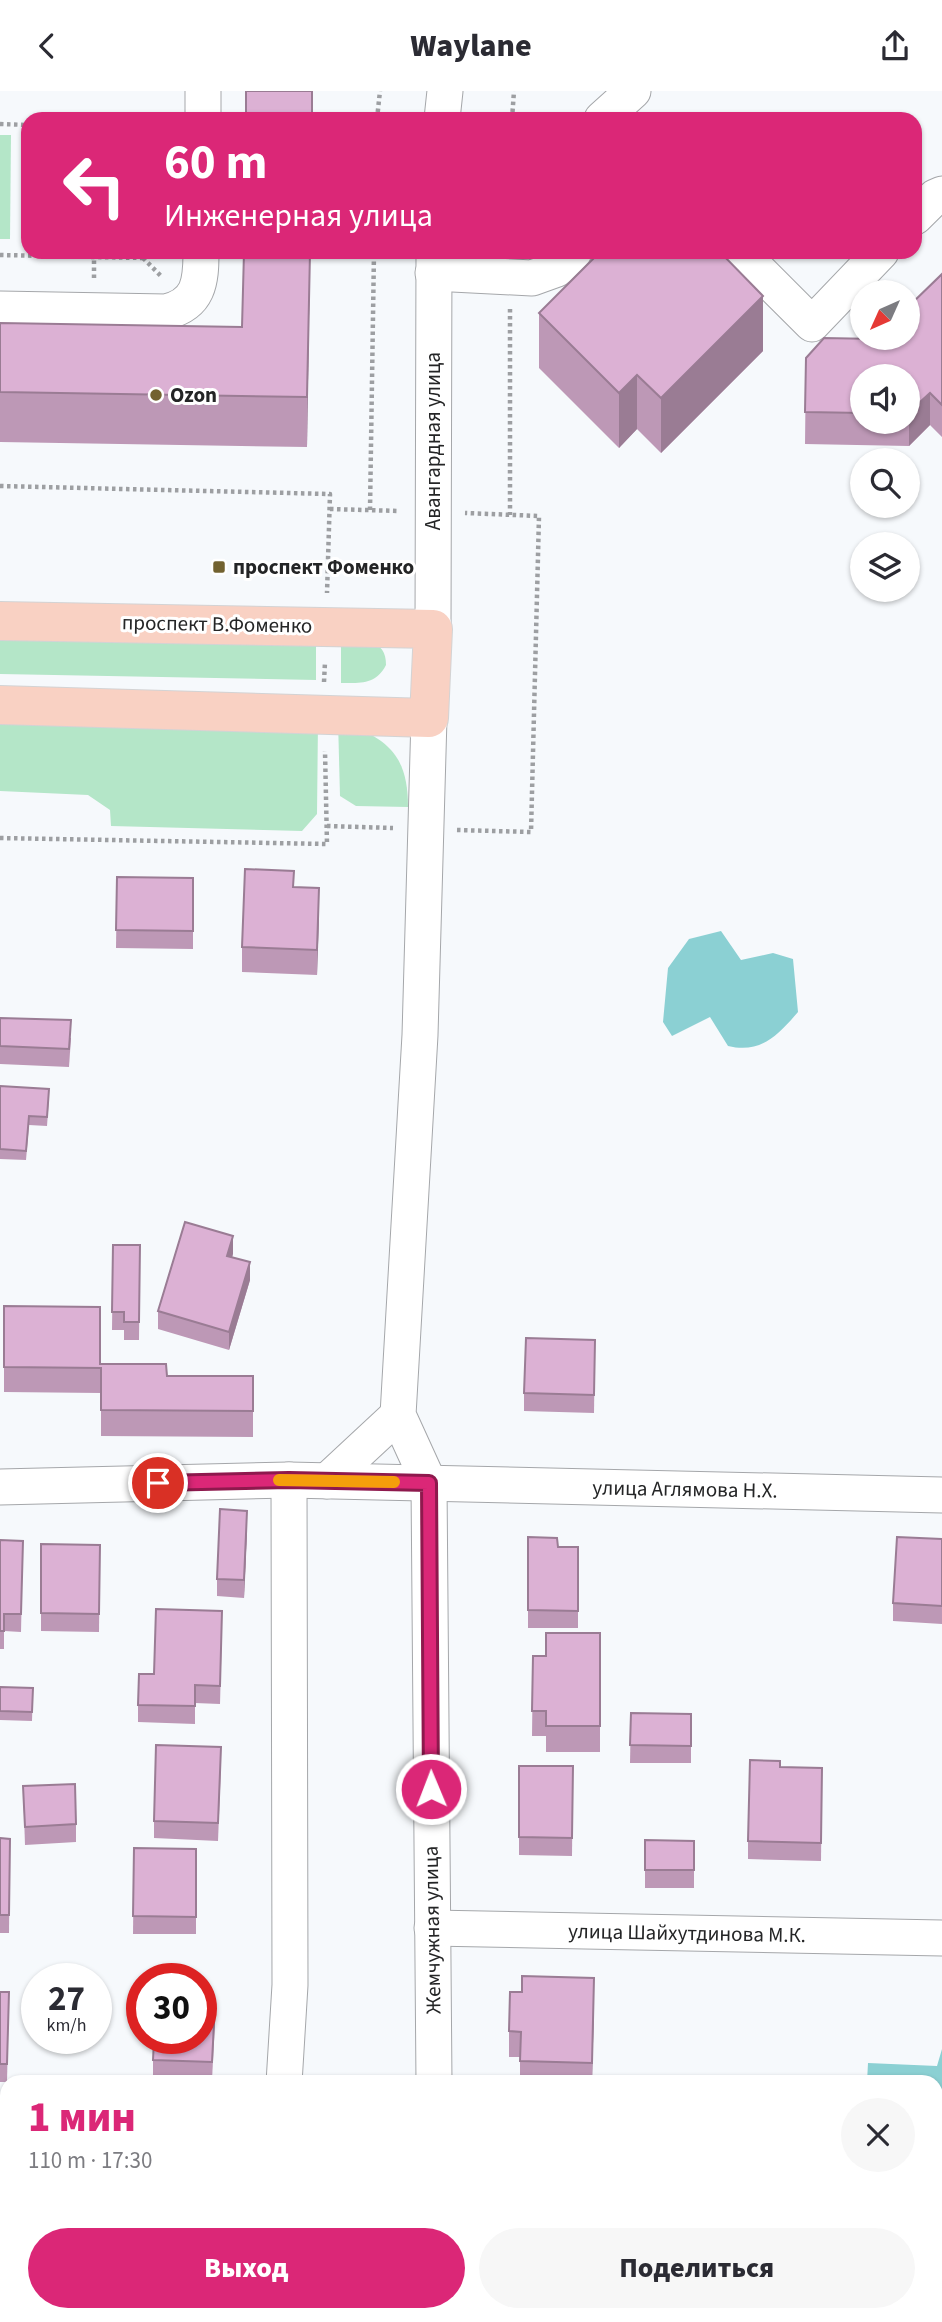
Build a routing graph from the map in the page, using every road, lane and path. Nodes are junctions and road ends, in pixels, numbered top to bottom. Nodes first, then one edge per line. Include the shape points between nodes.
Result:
1 (204, 91) edge
2 (380, 91) edge
3 (445, 91) edge
4 (514, 91) edge
5 (632, 91) edge
6 (203, 112) edge
7 (378, 112) edge
8 (443, 112) edge
9 (512, 112) edge
10 (609, 112) edge
11 (0, 124) edge
12 (21, 125) edge
13 (942, 194) edge
14 (922, 210) edge
15 (21, 254) edge
16 (0, 255) edge
17 (201, 259) edge
18 (374, 259) edge
19 (566, 259) edge
20 (747, 259) edge
21 (874, 259) edge
22 (433, 263) edge
23 (510, 277) junction
24 (0, 309) edge
25 (0, 486) edge
26 (330, 509) junction
27 (370, 510) junction
28 (410, 511) dead end
29 (459, 513) dead end
30 (510, 515) junction
31 (327, 598) dead end
32 (0, 621) edge
33 (433, 629) junction
34 (325, 653) dead end
35 (324, 693) dead end
36 (0, 705) edge
37 (429, 718) junction
38 (325, 749) dead end
39 (327, 826) junction
40 (426, 829) junction
41 (0, 838) edge
42 (397, 1415) junction
43 (289, 1480) junction
44 (327, 1481) junction
45 (429, 1483) junction
46 (0, 1487) edge
47 (942, 1495) edge
48 (432, 1928) junction
49 (942, 1938) edge
50 (284, 2075) edge
51 (434, 2075) edge

1 - 6 street
2 - 7 path
3 - 8 street
4 - 9 path
5 - 10 street
11 - 12 path
13 - 14 street
15 - 16 path
17 - 24 street via 196,293 179,309
18 - 27 path
19 - 23 street via 549,274
20 - 21 street via 812,324
22 - 23 street
22 - 33 street, Авангардная улица
23 - 30 path
25 - 26 path via 330,493
26 - 27 path
26 - 31 path
27 - 28 path
29 - 30 path
30 - 40 path via 539,516 531,832
32 - 33 main road, проспект В.Фоменко
33 - 37 main road
34 - 35 path
36 - 37 main road
37 - 40 street
38 - 39 path
39 - 40 path
39 - 41 path via 327,843
40 - 42 street via 420,1035
42 - 44 street
42 - 45 street
43 - 44 street, улица Аглямова Н.Х.
43 - 46 street, улица Аглямова Н.Х.
43 - 50 street via 290,1985
44 - 45 street, улица Аглямова Н.Х.
45 - 47 street, улица Аглямова Н.Х.
45 - 48 street, Жемчужная улица
48 - 49 street, улица Шайхутдинова М.К.
48 - 51 street, Жемчужная улица

